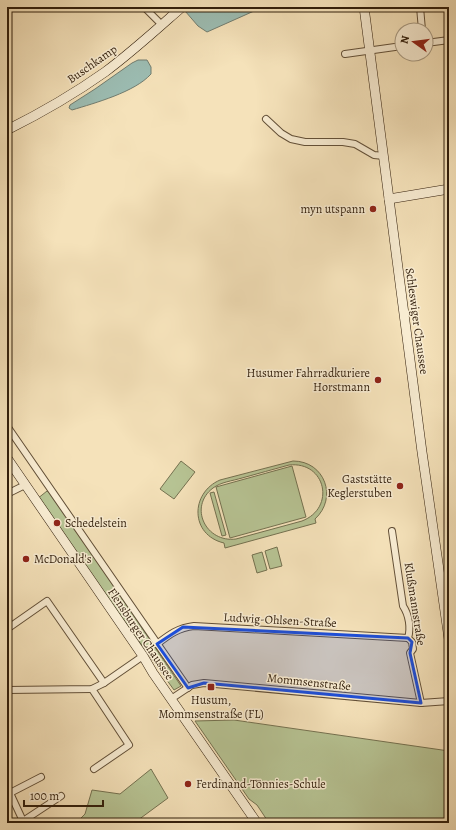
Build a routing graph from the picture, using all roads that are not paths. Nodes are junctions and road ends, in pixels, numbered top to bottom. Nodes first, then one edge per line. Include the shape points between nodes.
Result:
1 (144, 7) edge
2 (182, 7) edge
3 (364, 7) edge
4 (420, 7) edge
5 (421, 22) edge
6 (162, 25) junction
7 (449, 40) edge
8 (434, 42) edge
9 (394, 47) edge
10 (370, 50) junction
11 (345, 54) dead end
12 (266, 119) dead end
13 (7, 130) edge
14 (384, 156) junction
15 (449, 189) edge
16 (389, 199) junction
17 (7, 426) edge
18 (7, 458) edge
19 (25, 485) junction
20 (7, 494) edge
21 (392, 531) dead end
22 (448, 625) edge
23 (7, 629) edge
24 (408, 638) junction
25 (449, 639) edge
26 (157, 644) junction
27 (143, 656) junction
28 (104, 683) junction
29 (188, 688) junction
30 (92, 689) junction
31 (7, 690) edge
32 (171, 699) junction
33 (449, 701) edge
34 (421, 704) junction
35 (94, 769) dead end
36 (41, 777) dead end
37 (8, 793) edge
38 (61, 796) dead end
39 (21, 822) edge
40 (256, 823) edge

1 - 6 street
2 - 6 street, Buschkamp
3 - 10 street, Schleswiger Chaussee
4 - 5 street
6 - 13 street, Buschkamp via 104,72 65,98
7 - 8 street
9 - 10 street
10 - 11 street
10 - 14 street, Schleswiger Chaussee
12 - 14 street via 291,139 355,144 374,155
14 - 16 street, Schleswiger Chaussee
15 - 16 street
16 - 22 street, Schleswiger Chaussee
17 - 26 street, Flensburger Chaussee
18 - 19 street, Flensburger Chaussee
19 - 20 street
19 - 27 street, Flensburger Chaussee
21 - 24 street, Klußmannstraße via 403,606 407,612 410,631
22 - 25 street, Schleswiger Chaussee
23 - 28 street via 47,600
24 - 26 street, Ludwig-Ohlsen-Straße via 194,626 183,627
24 - 34 street, Klußmannstraße via 412,642 413,649 410,653
26 - 29 street, Flensburger Chaussee
27 - 28 street
27 - 32 street, Flensburger Chaussee
28 - 30 street
29 - 32 street, Mommsenstraße
29 - 34 street, Mommsenstraße via 204,683
30 - 31 street
30 - 35 street via 129,745
32 - 40 street, Flensburger Chaussee
33 - 34 street, Mommsenstraße
36 - 37 street
37 - 39 street
38 - 39 street

